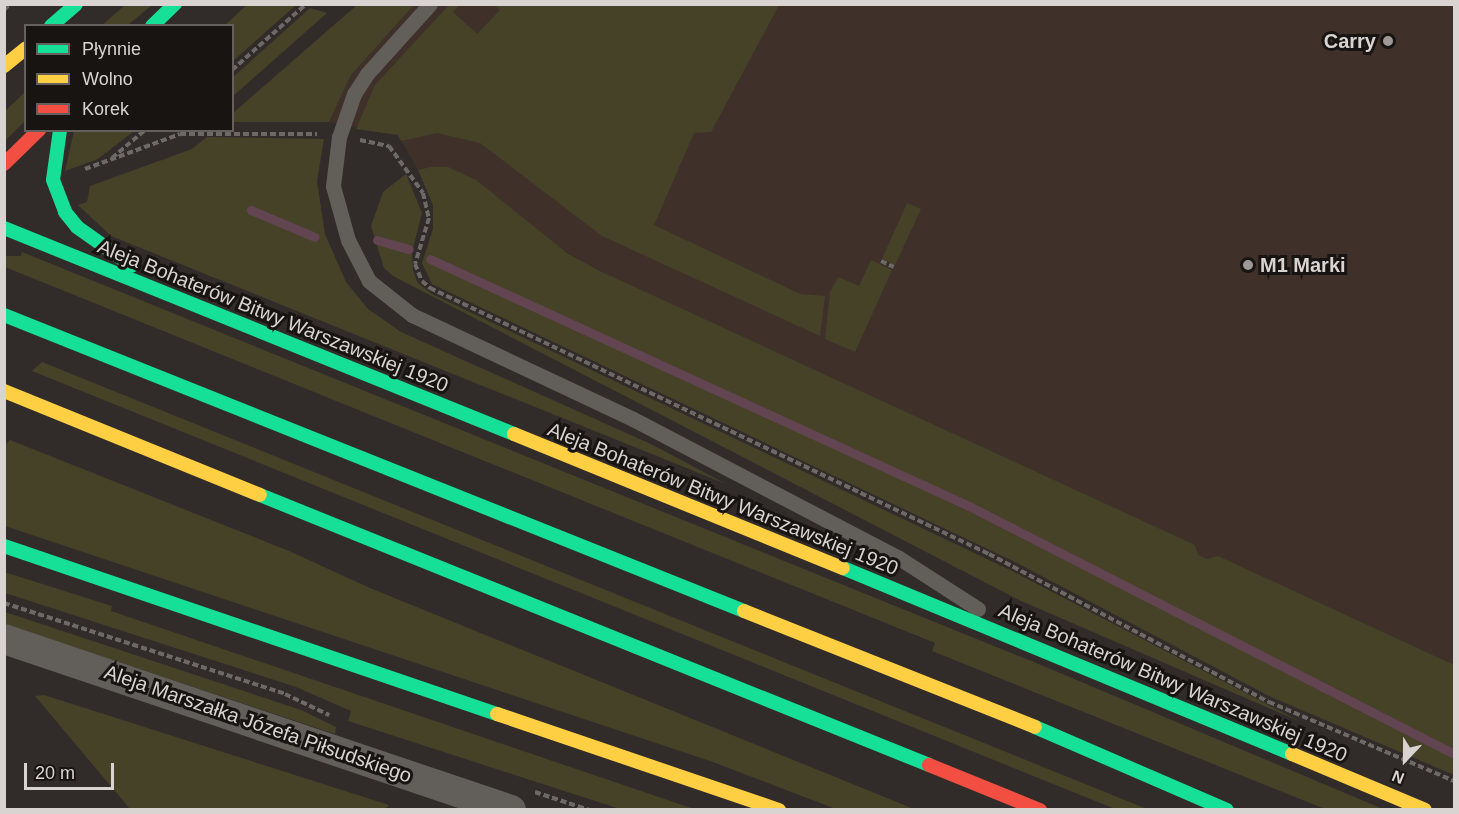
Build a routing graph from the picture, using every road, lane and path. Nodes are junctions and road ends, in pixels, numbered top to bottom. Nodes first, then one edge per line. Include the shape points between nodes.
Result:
1 (10, 4) edge
2 (76, 4) edge
3 (175, 4) edge
4 (306, 4) edge
5 (430, 4) edge
6 (4, 10) edge
7 (53, 24) edge
8 (154, 24) edge
9 (24, 50) edge
10 (4, 66) edge
11 (234, 68) edge
12 (37, 132) edge
13 (60, 132) edge
14 (143, 132) edge
15 (199, 132) edge
16 (234, 132) edge
17 (325, 135) dead end
18 (352, 139) dead end
19 (109, 160) junction
20 (4, 164) edge
21 (77, 172) dead end
22 (4, 228) edge
23 (881, 261) dead end
24 (894, 267) dead end
25 (178, 298) junction
26 (4, 315) edge
27 (6, 392) edge
28 (4, 546) edge
29 (4, 639) edge
30 (1036, 646) junction
31 (798, 711) junction
32 (1455, 781) edge
33 (944, 788) dead end
34 (511, 810) edge
35 (779, 810) edge
36 (1040, 810) edge
37 (1227, 810) edge
38 (1425, 810) edge

1 - 6 path
2 - 7 main road
3 - 8 main road
4 - 11 path
5 - 30 lane via 367,74 354,94 339,137 333,186 348,240 369,281 412,315 633,419 899,558
9 - 10 main road
12 - 20 main road
13 - 25 main road via 53,180 64,212 77,227
14 - 19 path
15 - 19 path via 180,134
16 - 17 path
18 - 32 path via 389,146 423,193 429,218 415,264 422,281 430,288 989,554 1269,702
19 - 21 path
22 - 25 main road, Aleja Bohaterów Bitwy Warszawskiej 1920
23 - 24 path
25 - 30 main road, Aleja Bohaterów Bitwy Warszawskiej 1920
26 - 37 main road via 1033,726
27 - 31 main road
28 - 35 main road
29 - 34 street, Aleja Marszałka Józefa Piłsudskiego
30 - 38 main road, Aleja Bohaterów Bitwy Warszawskiej 1920
31 - 33 main road
31 - 36 main road

